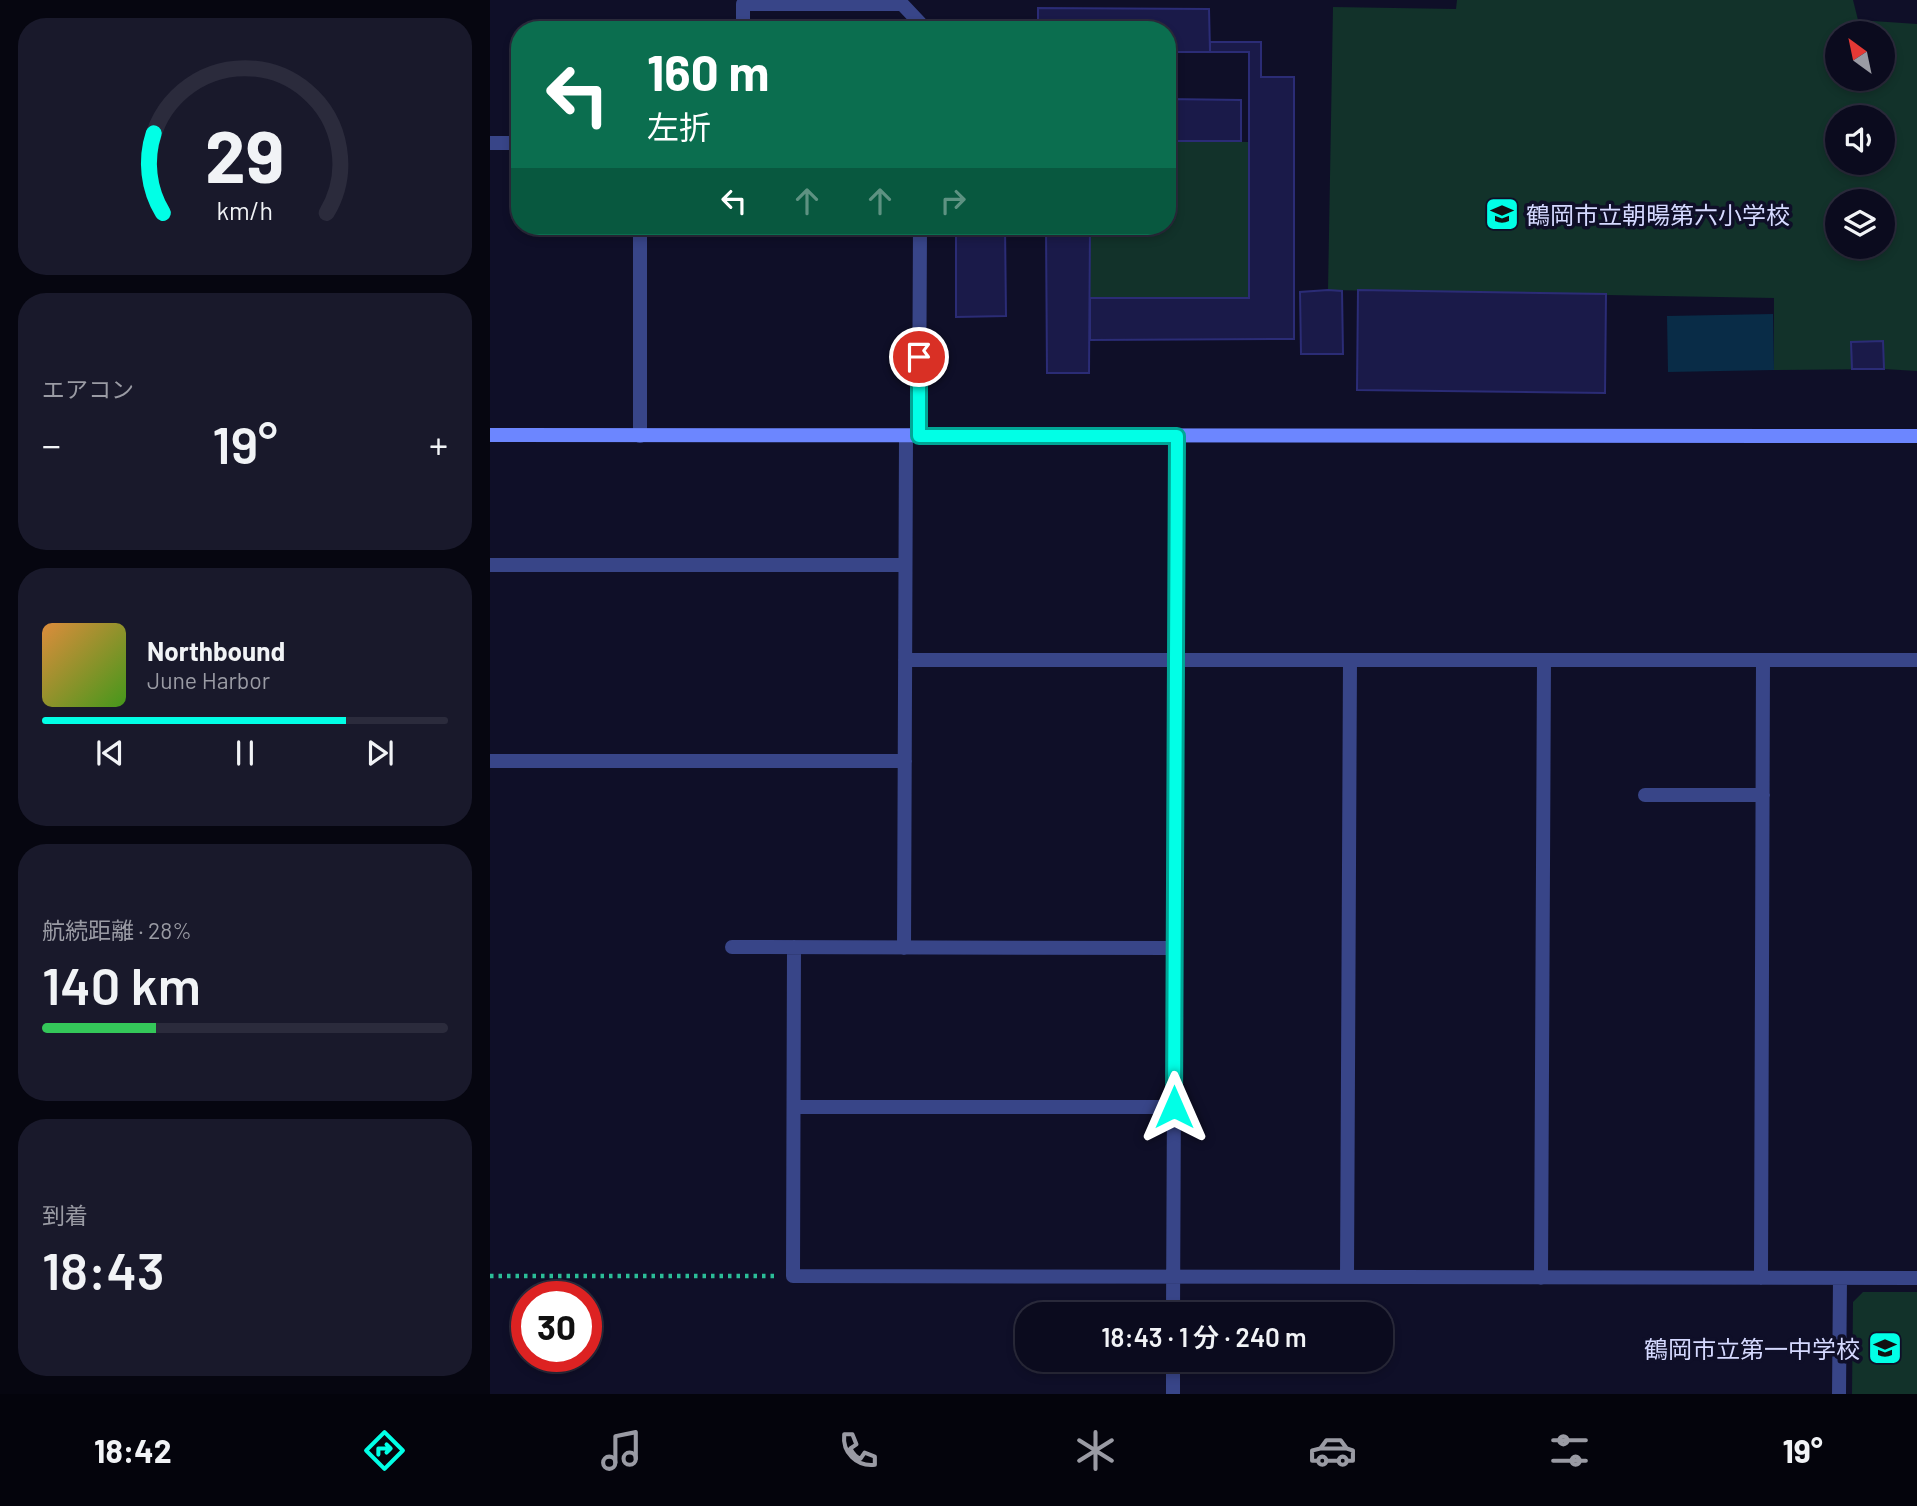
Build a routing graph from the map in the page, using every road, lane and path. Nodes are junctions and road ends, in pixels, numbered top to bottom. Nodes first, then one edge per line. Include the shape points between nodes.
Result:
1 (830, 2) edge
2 (743, 21) edge
3 (918, 21) edge
4 (490, 143) edge
5 (511, 143) edge
6 (640, 235) edge
7 (920, 235) edge
8 (490, 435) edge
9 (640, 436) junction
10 (913, 436) junction
11 (1177, 436) junction
12 (1917, 436) edge
13 (490, 565) edge
14 (905, 565) junction
15 (905, 660) junction
16 (1176, 660) junction
17 (1350, 660) junction
18 (1544, 660) junction
19 (1763, 660) junction
20 (1917, 660) edge
21 (490, 761) edge
22 (905, 761) junction
23 (1645, 795) dead end
24 (1763, 795) junction
25 (732, 947) dead end
26 (794, 947) junction
27 (904, 947) junction
28 (1175, 948) junction
29 (794, 1107) junction
30 (1174, 1107) junction
31 (490, 1276) edge
32 (793, 1276) junction
33 (1173, 1277) junction
34 (1347, 1278) junction
35 (1541, 1278) junction
36 (1761, 1278) junction
37 (1840, 1278) junction
38 (1917, 1278) edge
39 (1173, 1302) edge
40 (1173, 1372) edge
41 (1172, 1394) edge
42 (1839, 1394) edge

1 - 2 street via 743,4
1 - 3 street via 902,4
4 - 5 street
6 - 9 street
7 - 10 street
8 - 9 street
9 - 10 street
10 - 11 street
10 - 14 street
11 - 12 street
11 - 16 street
13 - 14 street
14 - 15 street
15 - 16 street
15 - 22 street
16 - 17 street
16 - 28 street
17 - 18 street
17 - 34 street
18 - 19 street
18 - 35 street
19 - 20 street
19 - 24 street
21 - 22 street
22 - 27 street
23 - 24 street
24 - 36 street
25 - 26 street
26 - 27 street
26 - 29 street
27 - 28 street
28 - 30 street
29 - 30 street
29 - 32 street
30 - 33 street
31 - 32 path
32 - 33 street
33 - 34 street
33 - 39 street
34 - 35 street
35 - 36 street
36 - 37 street
37 - 38 street
37 - 42 street
40 - 41 street

